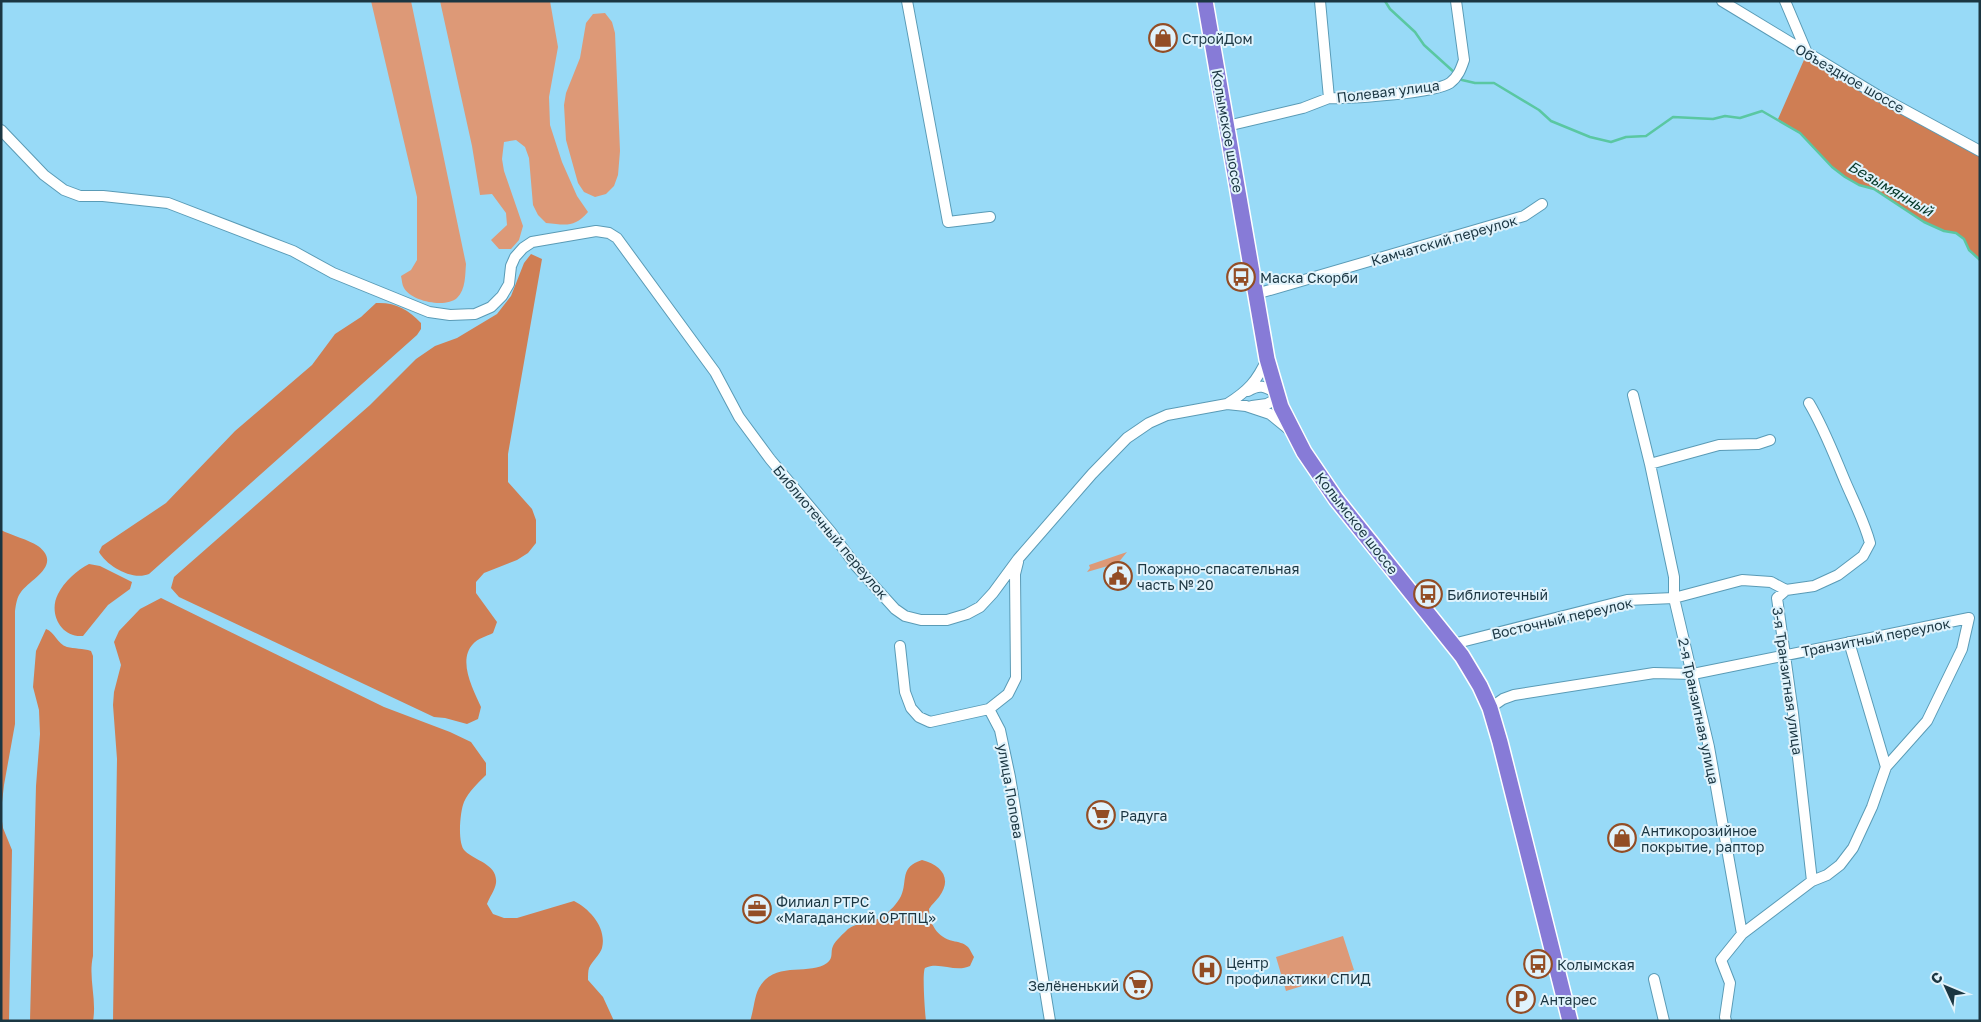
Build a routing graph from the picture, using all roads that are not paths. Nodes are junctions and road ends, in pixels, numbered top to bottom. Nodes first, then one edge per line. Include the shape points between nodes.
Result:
1 (907, 1) edge
2 (1205, 1) edge
3 (1320, 1) edge
4 (1456, 1) edge
5 (1722, 1) edge
6 (1785, 1) edge
7 (1807, 53) junction
8 (1329, 98) junction
9 (1227, 126) junction
10 (1, 130) edge
11 (1980, 151) edge
12 (1542, 204) dead end
13 (990, 217) dead end
14 (1256, 294) junction
15 (1267, 359) junction
16 (1245, 392) junction
17 (1277, 395) junction
18 (1633, 395) dead end
19 (1809, 403) dead end
20 (1227, 404) junction
21 (1246, 406) junction
22 (1294, 434) junction
23 (1770, 440) dead end
24 (1650, 464) junction
25 (1018, 559) junction
26 (1786, 590) junction
27 (1674, 598) junction
28 (1849, 642) junction
29 (1453, 644) junction
30 (900, 646) dead end
31 (1784, 656) junction
32 (1693, 674) junction
33 (1490, 708) junction
34 (989, 710) junction
35 (1886, 768) junction
36 (1812, 881) junction
37 (1742, 934) junction
38 (1654, 979) dead end
39 (1050, 1021) edge
40 (1570, 1021) edge
41 (1664, 1021) edge
42 (1726, 1021) edge

1 - 13 street via 948,222
2 - 9 highway, Колымское шоссе
3 - 8 street
4 - 8 street, Полевая улица via 1464,60 1449,83 1425,90
5 - 7 street, Объездное шоссе
6 - 7 street
7 - 11 street, Объездное шоссе
8 - 9 street via 1303,108
9 - 14 highway, Колымское шоссе
10 - 25 street, Библиотечный переулок via 44,175 64,190 80,196 168,203 293,251 333,273 429,312 475,314 491,307 509,284 510,266 515,257 532,242 596,231 609,233 617,238 714,372 765,452 856,566 895,609 905,616 921,620 948,620 967,614 980,607 993,593
12 - 14 street, Камчатский переулок via 1524,216
14 - 15 highway, Колымское шоссе
15 - 16 street, Библиотечный переулок via 1260,375
15 - 17 highway, Колымское шоссе
16 - 17 street via 1256,386 1266,386
16 - 20 street, Библиотечный переулок
17 - 21 street via 1267,404
17 - 22 highway, Колымское шоссе
18 - 24 street, 2-я Транзитная улица
19 - 26 street, 3-я Транзитная улица via 1834,452 1870,543 1863,556 1838,575 1814,586
20 - 21 street, Библиотечный переулок
20 - 25 street, Библиотечный переулок via 1167,416 1138,429 1092,474
21 - 22 street, Библиотечный переулок via 1270,414
22 - 29 highway, Колымское шоссе via 1336,499
23 - 24 street via 1758,444 1719,445
24 - 27 street, 2-я Транзитная улица via 1674,577
25 - 34 street via 1015,574 1016,678 1008,694
26 - 27 street, Восточный переулок via 1771,582 1742,580
26 - 31 street, 3-я Транзитная улица via 1777,598
27 - 29 street, Восточный переулок via 1627,600
27 - 32 street, 2-я Транзитная улица
28 - 31 street, Транзитный переулок
28 - 35 street
28 - 35 street, Транзитный переулок via 1969,618 1962,649 1927,721
29 - 33 highway, Колымское шоссе via 1475,676
30 - 34 street via 905,692 919,718 930,722
31 - 32 street, Транзитный переулок
31 - 36 street, 3-я Транзитная улица
32 - 33 street, Транзитный переулок via 1654,673 1514,695
32 - 37 street, 2-я Транзитная улица
33 - 40 highway, Колымское шоссе
34 - 39 street, улица Попова via 1000,730 1012,789
35 - 36 street via 1853,848 1840,865
36 - 37 street
37 - 42 street via 1721,960 1730,982
38 - 41 street

